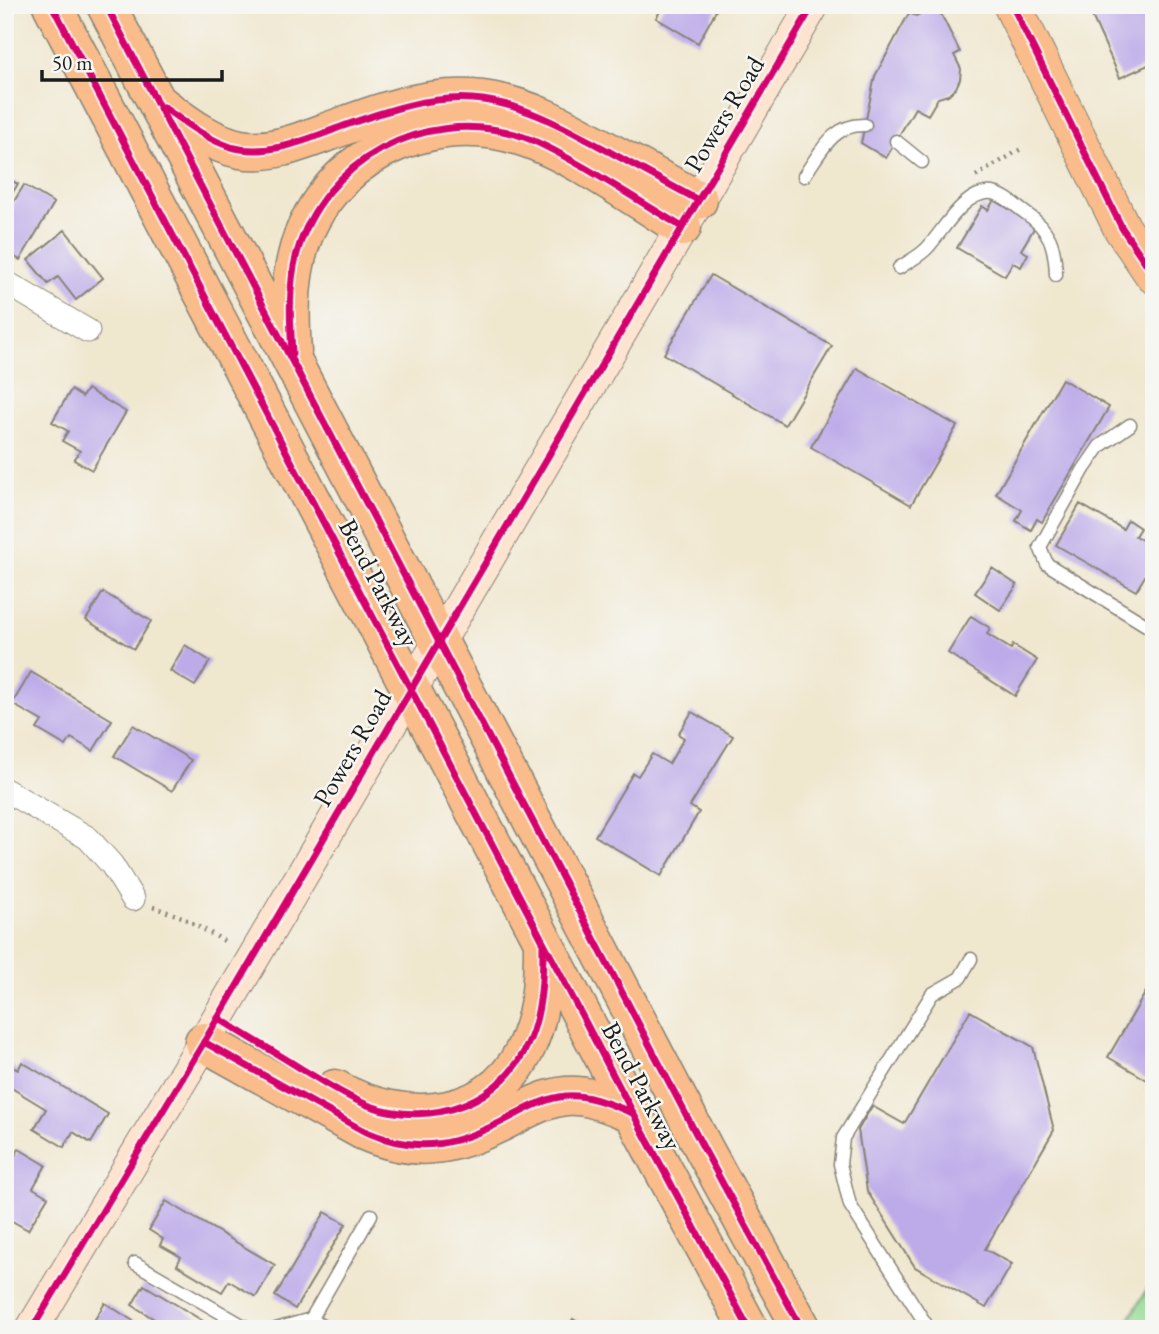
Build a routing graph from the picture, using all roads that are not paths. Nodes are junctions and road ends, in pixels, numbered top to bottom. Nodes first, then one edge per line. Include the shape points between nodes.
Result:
1 (52, 5) edge
2 (106, 5) edge
3 (813, 5) edge
4 (1012, 5) edge
5 (159, 104) junction
6 (865, 125) dead end
7 (896, 141) dead end
8 (922, 163) dead end
9 (804, 176) dead end
10 (690, 214) junction
11 (899, 268) dead end
12 (1056, 275) dead end
13 (1154, 275) edge
14 (5, 282) edge
15 (88, 331) dead end
16 (292, 361) junction
17 (1130, 425) dead end
18 (1154, 630) edge
19 (440, 641) junction
20 (411, 690) junction
21 (5, 790) edge
22 (133, 900) road end
23 (543, 941) junction
24 (971, 959) dead end
25 (211, 1030) junction
26 (633, 1113) junction
27 (371, 1214) dead end
28 (135, 1263) dead end
29 (311, 1319) junction
30 (32, 1329) edge
31 (249, 1329) edge
32 (276, 1329) edge
33 (327, 1329) edge
34 (749, 1329) edge
35 (802, 1329) edge
36 (929, 1329) edge

1 - 20 highway, Bend Parkway
2 - 5 highway, Bend Parkway
3 - 10 main road, Powers Road
4 - 13 main road via 1122,228
5 - 10 highway via 220,143 258,150 295,143 415,104 444,99 488,101 556,123
5 - 16 highway, Bend Parkway
6 - 9 lane via 854,124 833,134
7 - 8 lane
10 - 16 highway via 519,135 465,127 404,138 352,167 309,222 292,283
10 - 19 main road, Powers Road
11 - 12 lane via 928,248 946,221 967,202 995,193 1040,222 1055,255
14 - 15 street
16 - 19 highway, Bend Parkway
17 - 18 lane via 1100,446 1040,547 1047,564
19 - 20 main road, Powers Road
19 - 35 highway, Bend Parkway
20 - 23 highway, Bend Parkway
20 - 25 main road, Powers Road
21 - 22 street via 88,838 112,864
23 - 25 highway via 539,1005 522,1056 491,1089 446,1111 407,1114 369,1106
23 - 26 highway, Bend Parkway
24 - 36 lane via 960,978 932,994 843,1138 840,1164 850,1205
25 - 26 highway via 362,1130 403,1144 460,1140 559,1097 586,1097
25 - 30 main road, Powers Road
26 - 34 highway, Bend Parkway
27 - 29 lane
28 - 31 lane
29 - 32 lane
29 - 33 lane

